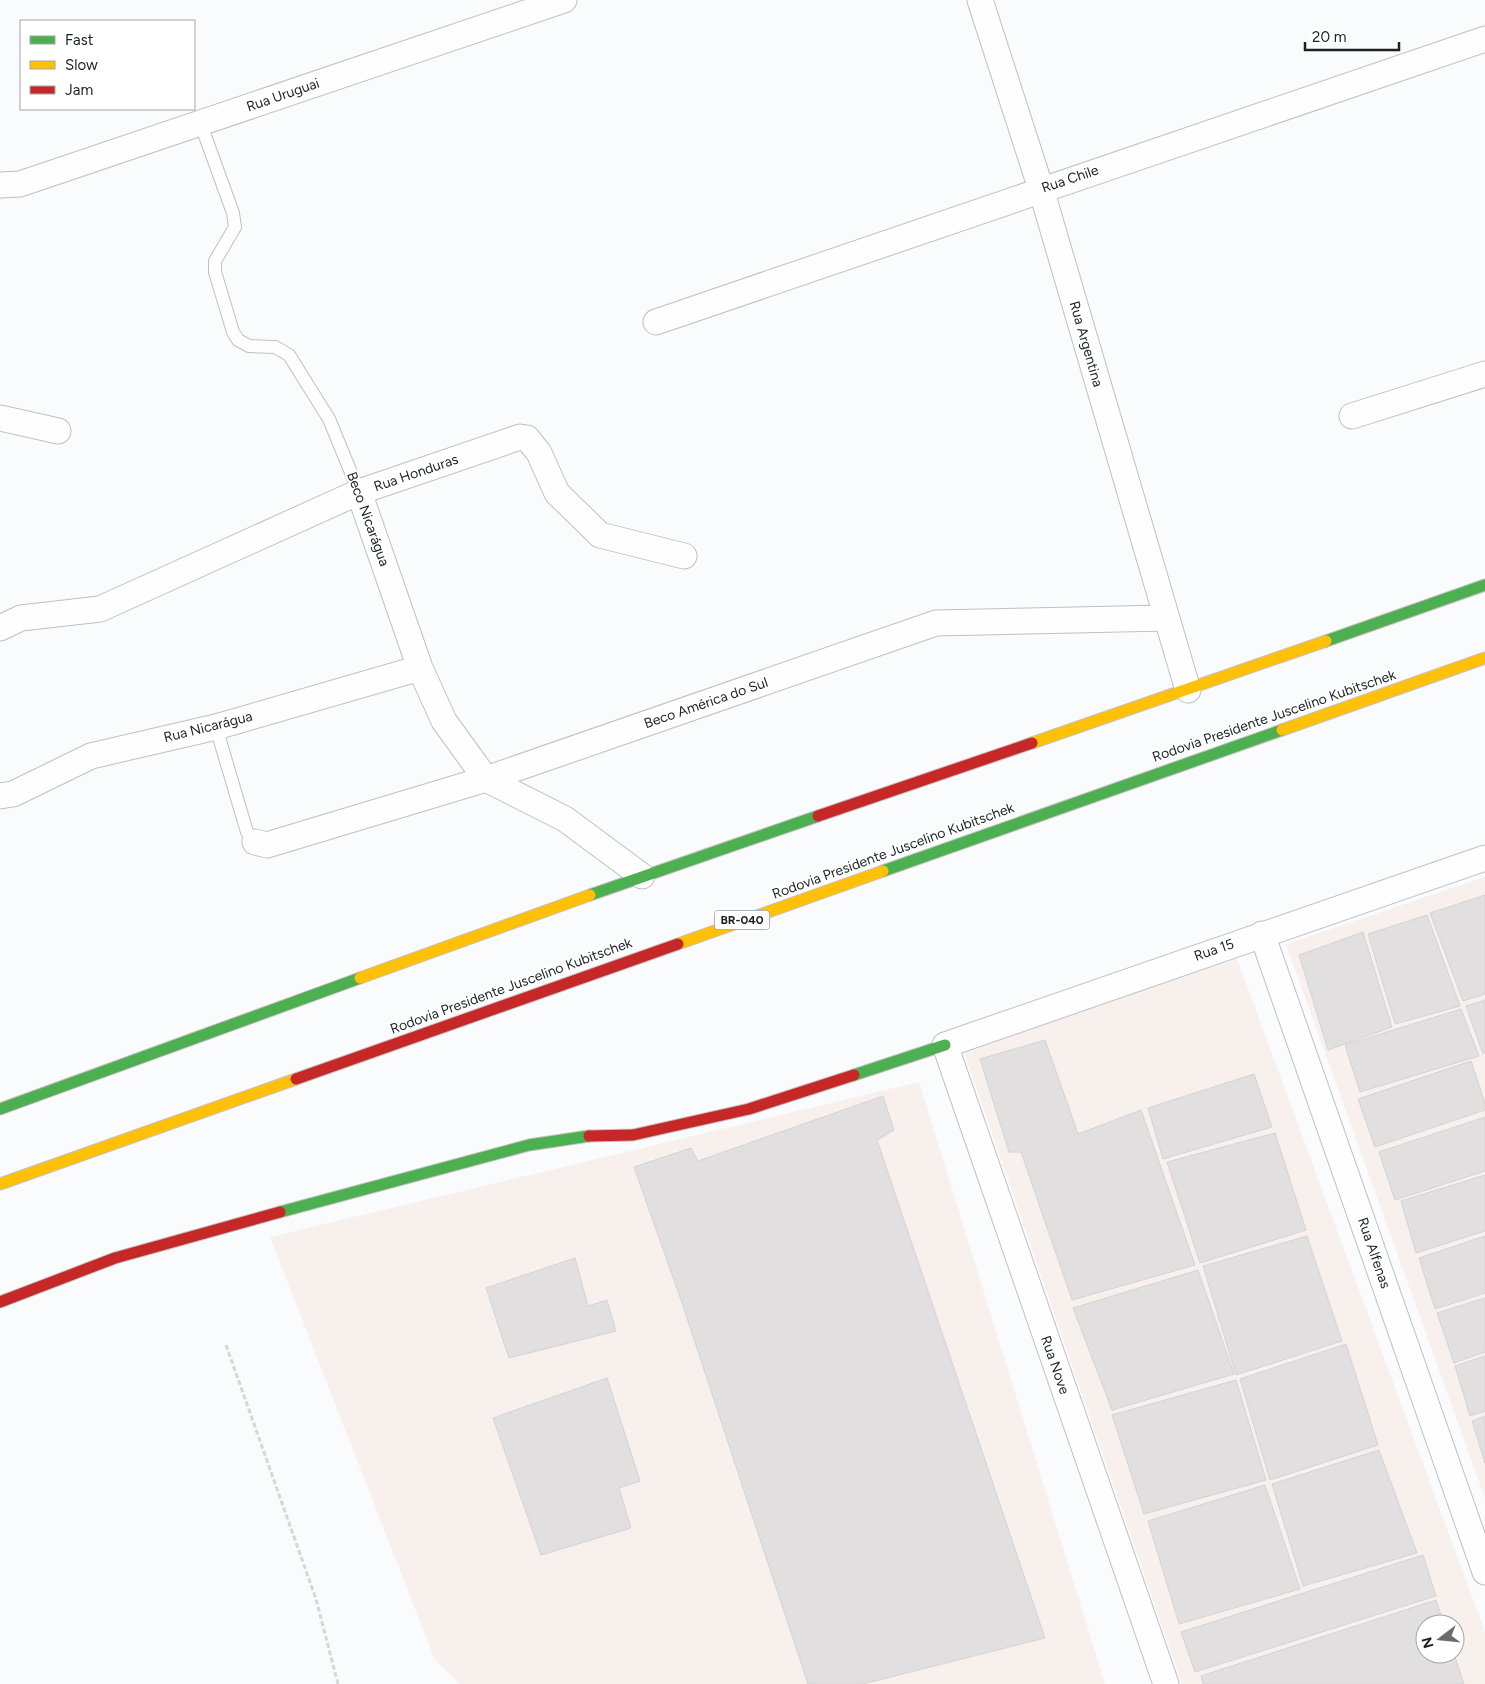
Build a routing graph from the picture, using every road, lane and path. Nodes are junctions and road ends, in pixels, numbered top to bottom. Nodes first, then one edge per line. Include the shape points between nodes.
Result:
1 (564, 0) edge
2 (980, 0) edge
3 (1485, 39) edge
4 (200, 122) junction
5 (0, 185) edge
6 (1041, 189) junction
7 (656, 322) dead end
8 (1485, 374) edge
9 (1352, 416) dead end
10 (0, 418) edge
11 (58, 430) dead end
12 (359, 492) junction
13 (684, 556) dead end
14 (1485, 585) edge
15 (1166, 618) junction
16 (0, 628) edge
17 (1485, 658) edge
18 (420, 668) junction
19 (1188, 690) junction
20 (216, 727) junction
21 (486, 779) junction
22 (0, 796) edge
23 (255, 842) joint
24 (1485, 858) edge
25 (642, 876) junction
26 (1262, 934) junction
27 (945, 1045) junction
28 (0, 1109) edge
29 (0, 1184) edge
30 (0, 1302) edge
31 (226, 1344) dead end
32 (1485, 1572) edge
33 (338, 1684) edge
34 (1166, 1684) edge

1 - 4 street, Rua Uruguai
2 - 6 street, Rua Argentina
3 - 6 street, Rua Chile
4 - 5 street, Rua Uruguai via 20,184
4 - 12 lane, Beco Nicarágua via 233,212 235,227 215,260 233,332 238,340 249,346 275,347 289,355 329,420
6 - 7 street, Rua Chile
6 - 15 street, Rua Argentina
8 - 9 street
10 - 11 street
12 - 13 street, Rua Honduras via 513,438 527,438 539,453 557,493 600,535
12 - 16 street, Rua Honduras via 100,609 21,618
12 - 18 street, Beco Nicarágua
14 - 19 highway
15 - 19 street, Rua Argentina
15 - 21 street, Beco América do Sul via 936,623
17 - 29 highway, Rodovia Presidente Juscelino Kubitschek / BR-040
18 - 20 street, Rua Nicarágua
18 - 21 street, Beco Nicarágua via 444,721
19 - 25 highway
20 - 22 street, Rua Nicarágua via 90,756 13,794
20 - 23 lane via 247,832
21 - 23 street, Beco América do Sul via 267,845
21 - 25 street, Beco Nicarágua via 565,819
24 - 26 street, Rua 15
25 - 28 highway
26 - 27 street, Rua 15
26 - 32 street, Rua Alfenas
27 - 30 highway via 749,1109 632,1135 580,1136 529,1145 234,1224 115,1258
27 - 34 street, Rua Nove
31 - 33 path via 316,1599

